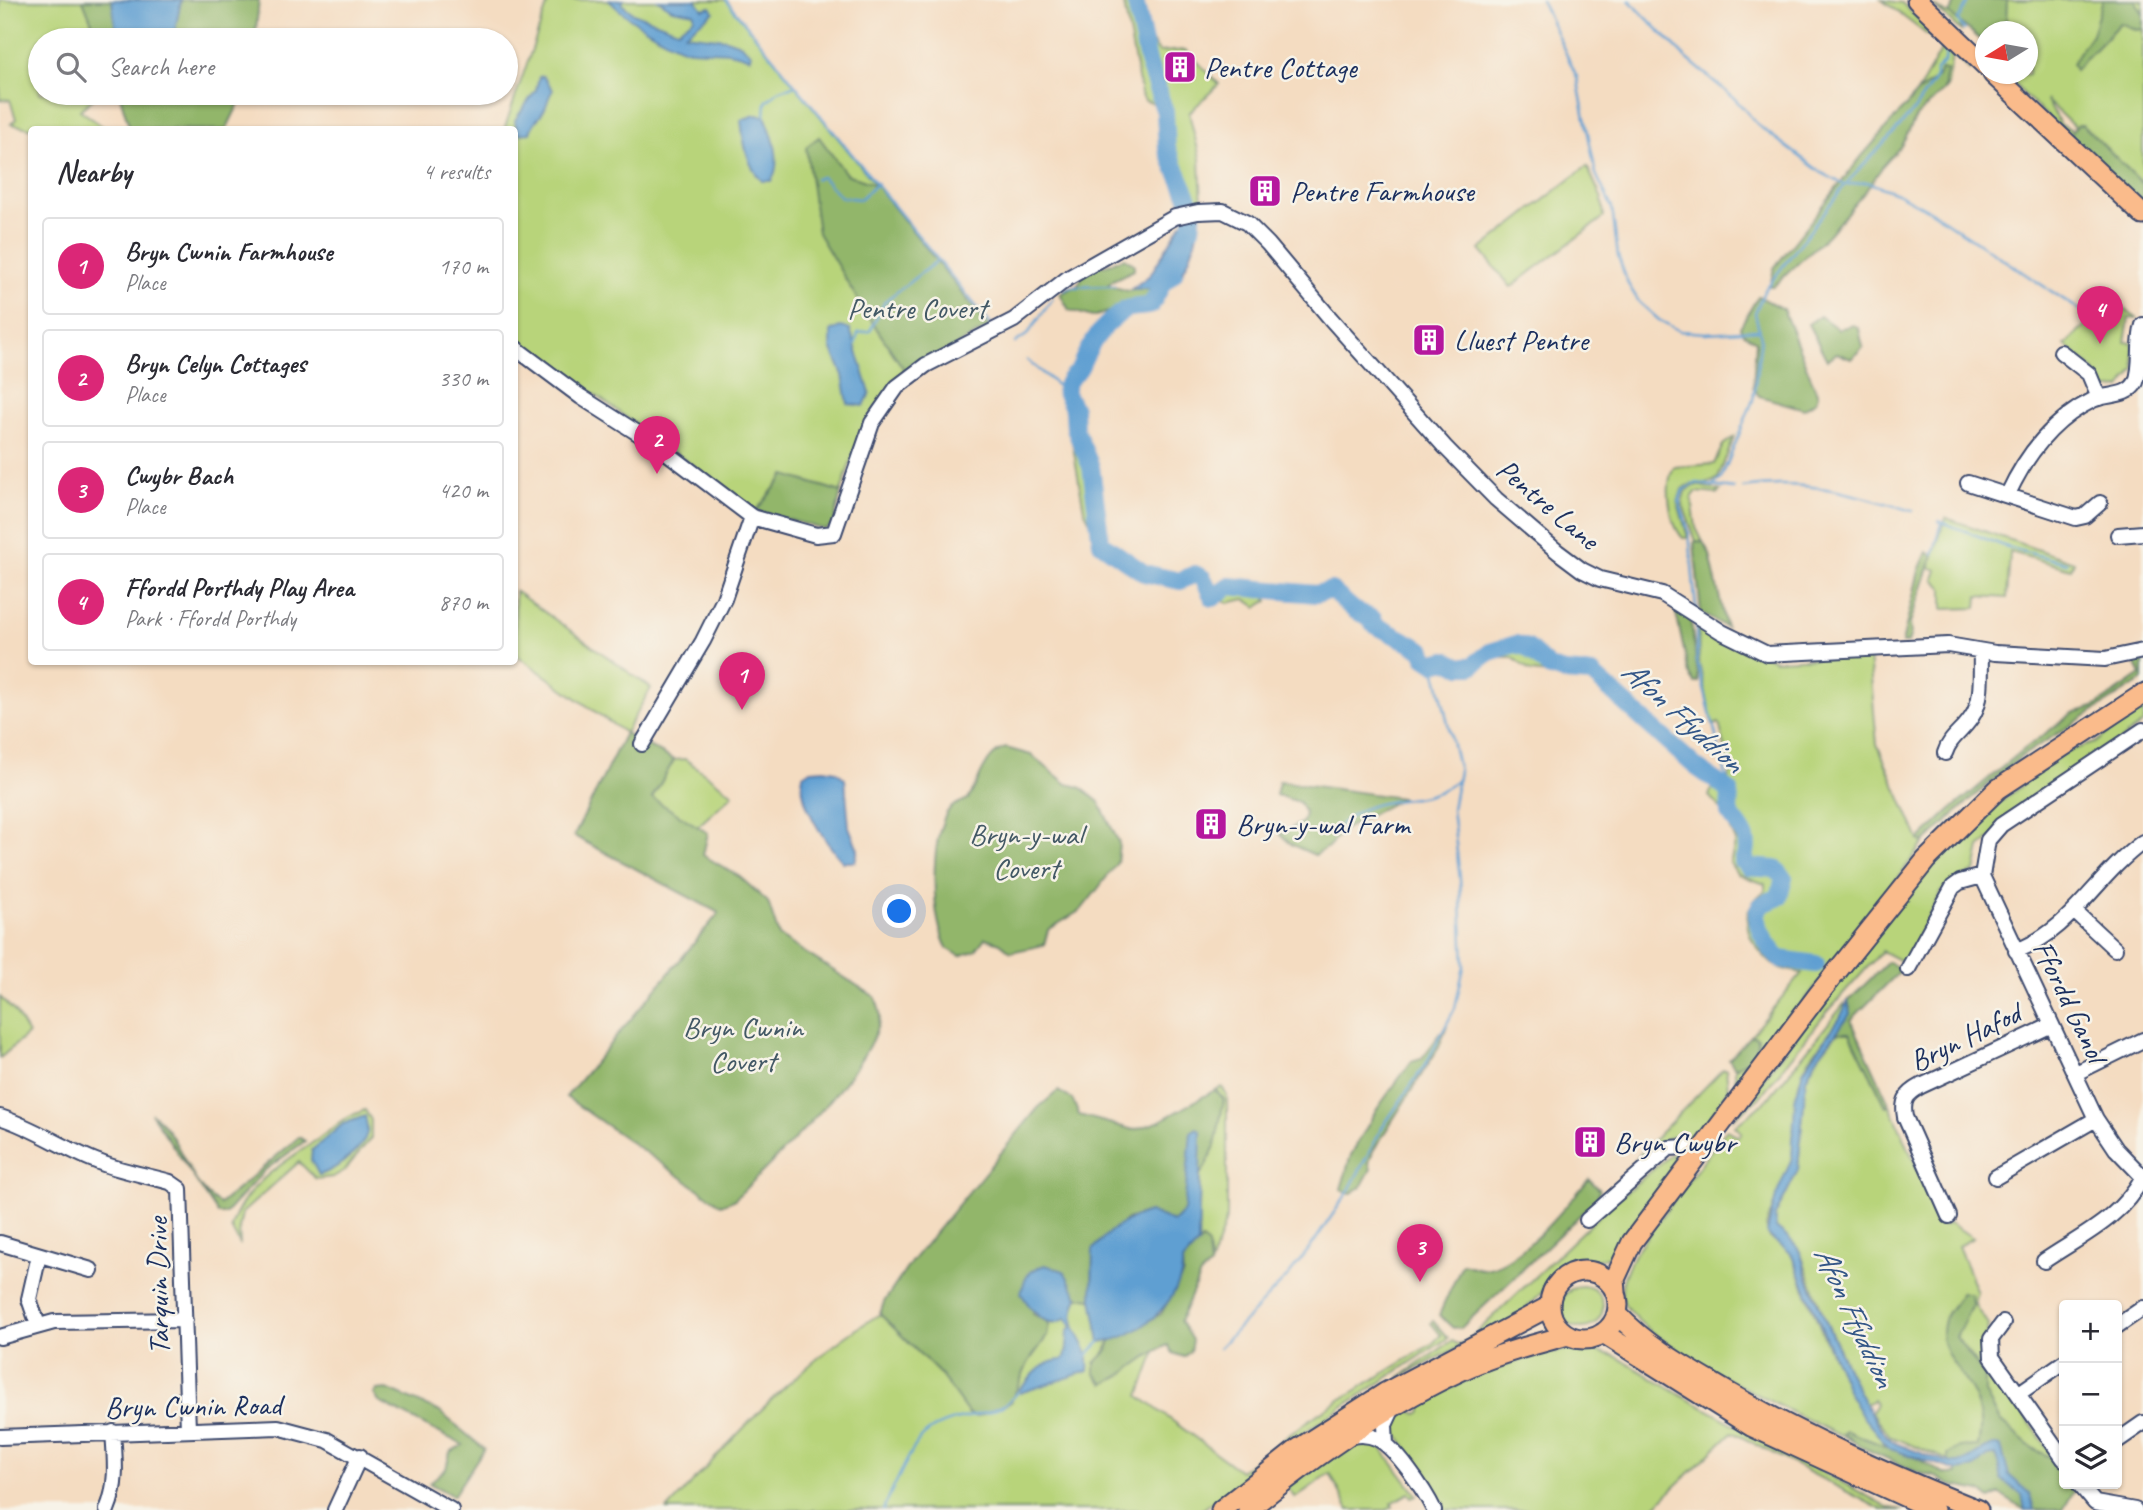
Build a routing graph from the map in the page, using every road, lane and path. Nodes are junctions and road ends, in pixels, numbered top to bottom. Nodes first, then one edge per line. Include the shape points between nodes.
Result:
1 (1917, 0) edge
2 (1975, 55) edge
3 (2004, 84) edge
4 (2143, 215) edge
5 (2143, 325) edge
6 (518, 350) edge
7 (2061, 352) dead end
8 (2139, 387) edge
9 (2099, 398) junction
10 (1968, 483) dead end
11 (2008, 494) junction
12 (2100, 503) dead end
13 (751, 517) junction
14 (2143, 533) edge
15 (2118, 535) dead end
16 (1981, 651) junction
17 (2143, 651) edge
18 (2143, 694) edge
19 (2143, 730) edge
20 (642, 744) dead end
21 (1945, 753) dead end
22 (2143, 842) edge
23 (1982, 876) junction
24 (2074, 911) junction
25 (2115, 949) dead end
26 (2017, 951) junction
27 (1913, 966) dead end
28 (2052, 1025) junction
29 (2143, 1040) edge
30 (2076, 1073) junction
31 (7, 1119) edge
32 (2096, 1119) junction
33 (10, 1137) dead end
34 (1698, 1154) junction
35 (1996, 1177) dead end
36 (2143, 1177) edge
37 (1949, 1207) dead end
38 (1587, 1220) dead end
39 (1632, 1242) junction
40 (0, 1243) edge
41 (2048, 1244) dead end
42 (2064, 1247) junction
43 (39, 1255) junction
44 (2044, 1261) dead end
45 (91, 1270) dead end
46 (1598, 1274) junction
47 (1616, 1292) junction
48 (1550, 1306) junction
49 (2143, 1308) edge
50 (1617, 1314) junction
51 (185, 1320) junction
52 (2122, 1323) edge
53 (1996, 1324) dead end
54 (38, 1325) junction
55 (1603, 1333) junction
56 (1568, 1335) junction
57 (0, 1337) edge
58 (2063, 1363) edge
59 (2018, 1394) junction
60 (1392, 1410) junction
61 (2143, 1423) edge
62 (188, 1430) junction
63 (113, 1432) junction
64 (1349, 1436) junction
65 (0, 1437) edge
66 (2122, 1438) edge
67 (1386, 1444) junction
68 (2059, 1452) edge
69 (360, 1456) junction
70 (2084, 1489) edge
71 (107, 1510) edge
72 (334, 1510) edge
73 (451, 1510) edge
74 (1221, 1510) edge
75 (1248, 1510) edge
76 (1434, 1510) edge
77 (1934, 1510) edge
78 (1978, 1510) edge
79 (2135, 1510) edge

1 - 2 main road
3 - 4 main road
5 - 8 street
6 - 13 street via 658,446
7 - 9 street via 2089,374
8 - 9 street
9 - 11 street via 2071,414 2047,436
10 - 11 street
11 - 12 street via 2076,518
13 - 16 street, Pentre Lane via 816,535 834,533 864,441 897,387 926,365 994,332 1068,278 1175,217 1198,212 1236,216 1258,232 1445,447 1496,499 1582,570 1652,591 1767,654 1948,645
13 - 20 street via 724,599
14 - 15 street
16 - 17 street, Pentre Lane via 2105,659
16 - 21 street via 1976,708
18 - 34 main road via 2039,759 1963,821 1882,912
19 - 23 street via 2001,825 1988,840
22 - 24 street via 2106,873
23 - 26 street, Ffordd Ganol
23 - 27 street via 1953,887
24 - 25 street
24 - 26 street via 2050,935
26 - 28 street, Ffordd Ganol
28 - 30 street, Ffordd Ganol
28 - 37 street, Bryn Hafod via 1930,1081 1906,1097 1905,1117
29 - 30 street
30 - 32 street, Ffordd Ganol
31 - 33 street
31 - 51 street, Tarquin Drive via 99,1162 175,1181 182,1195
32 - 35 street via 2013,1160
32 - 36 street, Ffordd Ganol
34 - 38 street via 1686,1147 1669,1148
34 - 39 main road
36 - 42 street via 2130,1200 2108,1220
39 - 46 main road
39 - 47 main road via 1615,1279
40 - 43 street
41 - 42 street via 2053,1250
42 - 44 street
43 - 45 street
43 - 54 street via 29,1299
46 - 47 main road
46 - 48 main road via 1570,1274 1560,1281
47 - 50 main road
48 - 56 main road
48 - 74 main road via 1363,1406
49 - 52 street
50 - 55 main road
50 - 78 main road via 1672,1359 1770,1416 1889,1475
51 - 54 street
51 - 62 street, Tarquin Drive
53 - 59 street via 1992,1357
54 - 57 street
55 - 56 main road via 1584,1339
55 - 77 main road via 1751,1426
56 - 60 main road via 1475,1364
58 - 59 street
59 - 68 street
60 - 64 main road
60 - 67 street via 1385,1425
61 - 66 street
62 - 63 street, Bryn Cwnin Road
62 - 69 street, Bryn Cwnin Road via 278,1427 327,1440
63 - 65 street, Bryn Cwnin Road
63 - 71 street via 116,1477
64 - 67 street via 1364,1434
64 - 75 main road
67 - 76 street
69 - 72 street
69 - 73 street, Bryn Cwnin Road
70 - 79 street via 2095,1503

